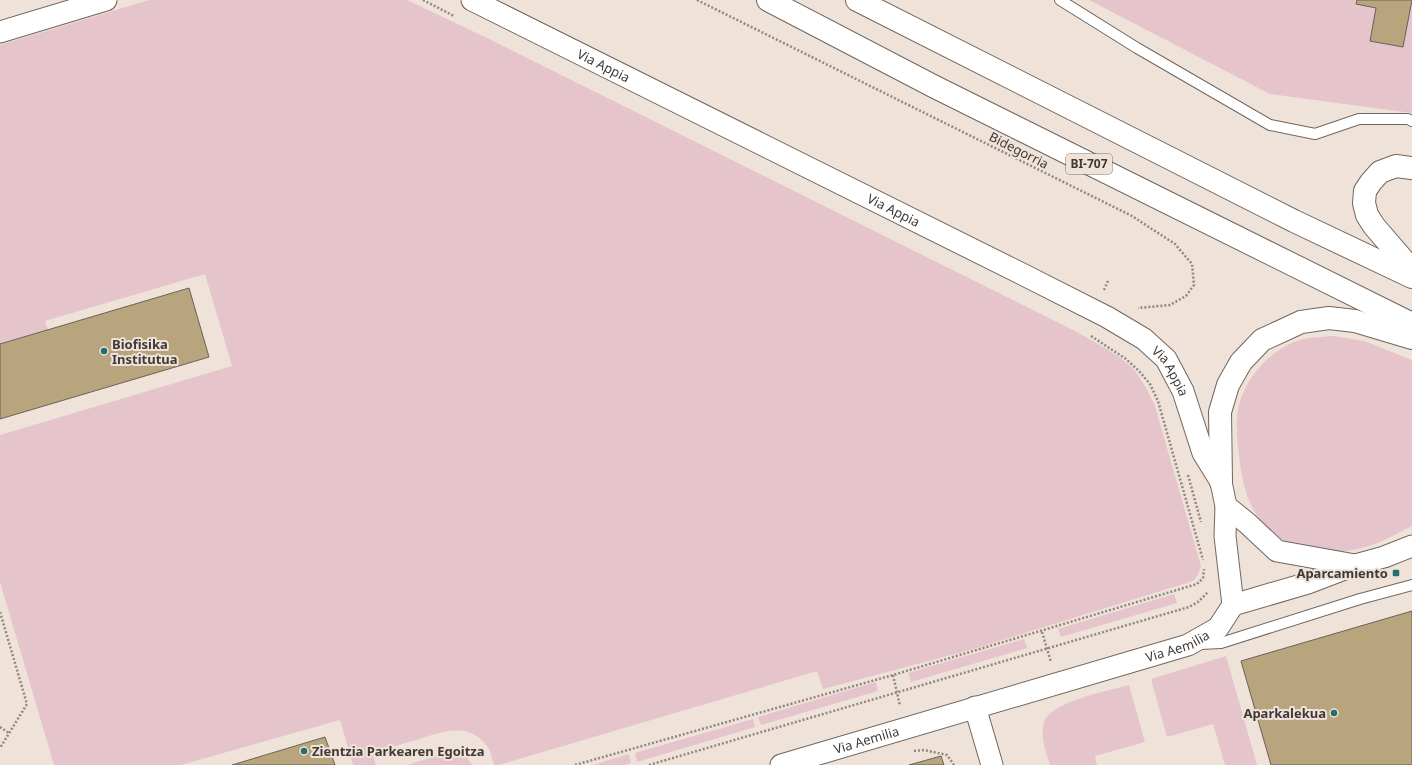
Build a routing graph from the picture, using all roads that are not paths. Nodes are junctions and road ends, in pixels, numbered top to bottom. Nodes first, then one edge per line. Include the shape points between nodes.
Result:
1 (106, 0) edge
2 (472, 0) edge
3 (768, 0) edge
4 (857, 0) edge
5 (1060, 0) edge
6 (0, 32) edge
7 (1412, 121) edge
8 (1412, 168) edge
9 (1412, 270) edge
10 (1412, 277) edge
11 (1412, 324) edge
12 (1412, 338) edge
13 (1221, 482) junction
14 (1226, 506) junction
15 (1412, 546) edge
16 (1355, 565) junction
17 (1412, 585) edge
18 (1233, 605) junction
19 (1188, 645) junction
20 (974, 708) junction
21 (781, 765) edge
22 (992, 765) edge

1 - 6 street
2 - 13 street, Via Appia via 1031,278 1144,339 1166,359 1183,391 1203,453
3 - 11 main road, BI-707 via 956,97
4 - 10 main road via 1294,221
5 - 7 lane via 1270,125 1315,134 1359,119 1408,118
8 - 9 main road via 1396,166 1380,172 1365,190 1364,203 1367,215 1374,226
12 - 13 main road via 1355,321 1328,318 1301,322 1262,340 1240,362 1224,398 1220,412
13 - 14 street, Via Appia
14 - 16 street via 1277,551
14 - 18 street, Via Appia via 1224,536
15 - 16 street
16 - 18 street via 1308,583
17 - 19 lane via 1220,642
18 - 19 street, Via Aemilia via 1218,628
19 - 20 street, Via Aemilia
20 - 21 street, Via Aemilia
20 - 22 street

